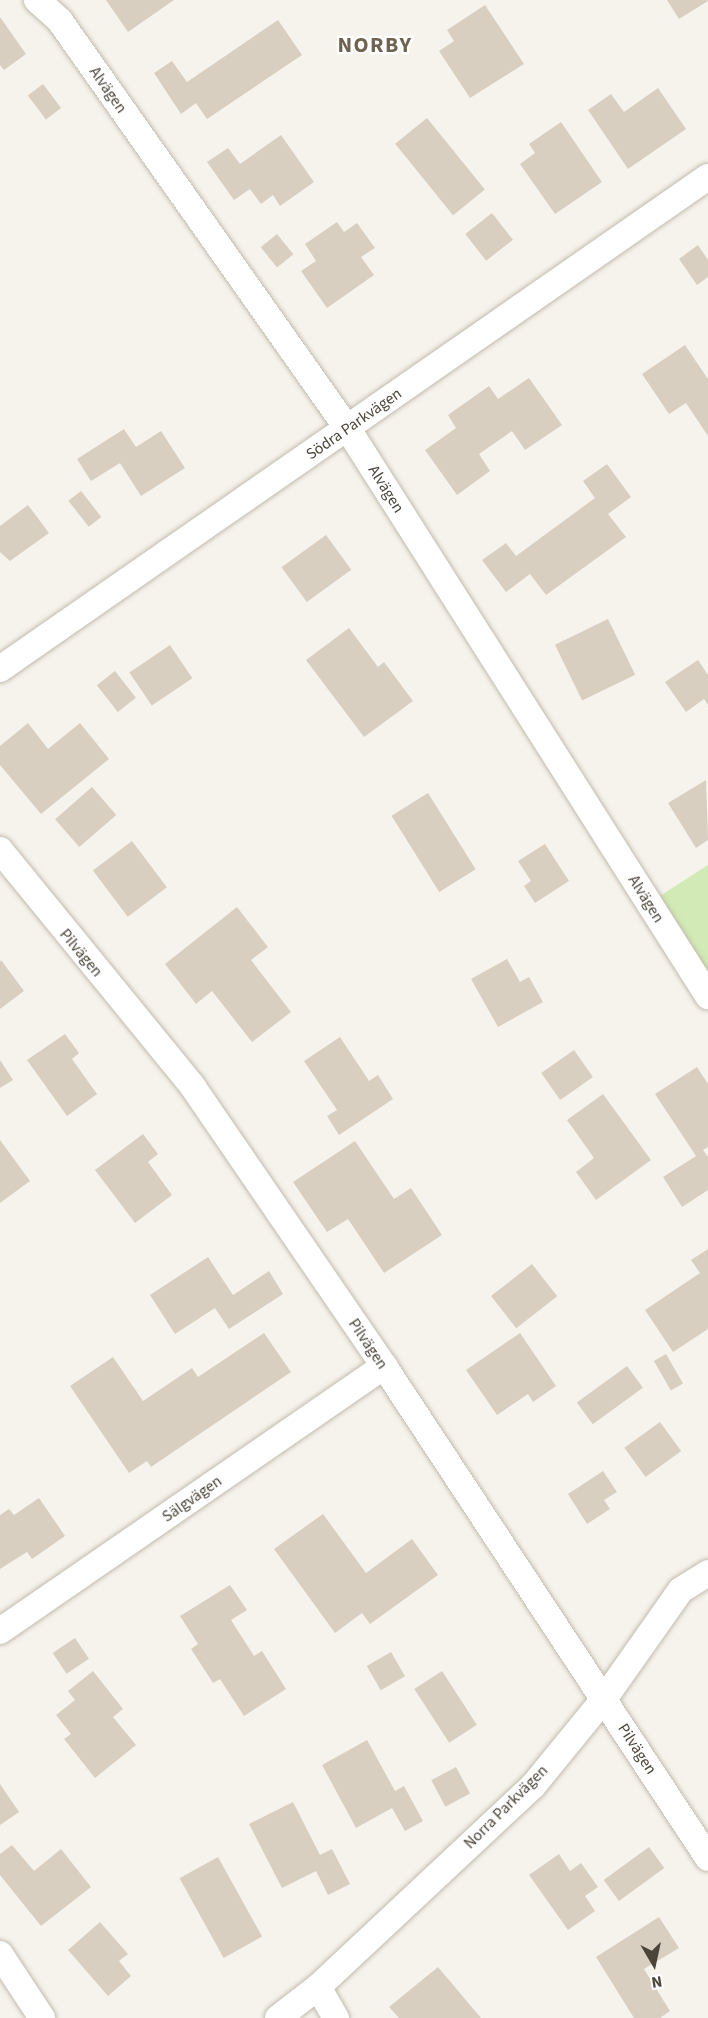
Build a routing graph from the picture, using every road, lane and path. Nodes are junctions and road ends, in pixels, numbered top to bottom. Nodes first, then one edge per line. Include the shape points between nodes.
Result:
1 (37, 0) edge
2 (708, 177) edge
3 (348, 429) junction
4 (0, 669) edge
5 (0, 850) edge
6 (708, 996) edge
7 (384, 1366) junction
8 (708, 1573) edge
9 (0, 1631) edge
10 (604, 1699) junction
11 (708, 1858) edge
12 (0, 1954) edge
13 (318, 1987) junction
14 (42, 2018) edge
15 (278, 2018) edge
16 (336, 2018) edge

1 - 3 street, Alvägen via 60,21
2 - 3 street, Södra Parkvägen
3 - 4 street, Södra Parkvägen
3 - 6 street, Alvägen
5 - 7 street, Pilvägen via 193,1087
7 - 9 street, Sälgvägen
7 - 10 street, Pilvägen
8 - 10 street, Norra Parkvägen via 681,1590
10 - 11 street, Pilvägen
10 - 13 street, Norra Parkvägen via 532,1786
12 - 14 street
13 - 15 street, Norra Parkvägen
13 - 16 street

